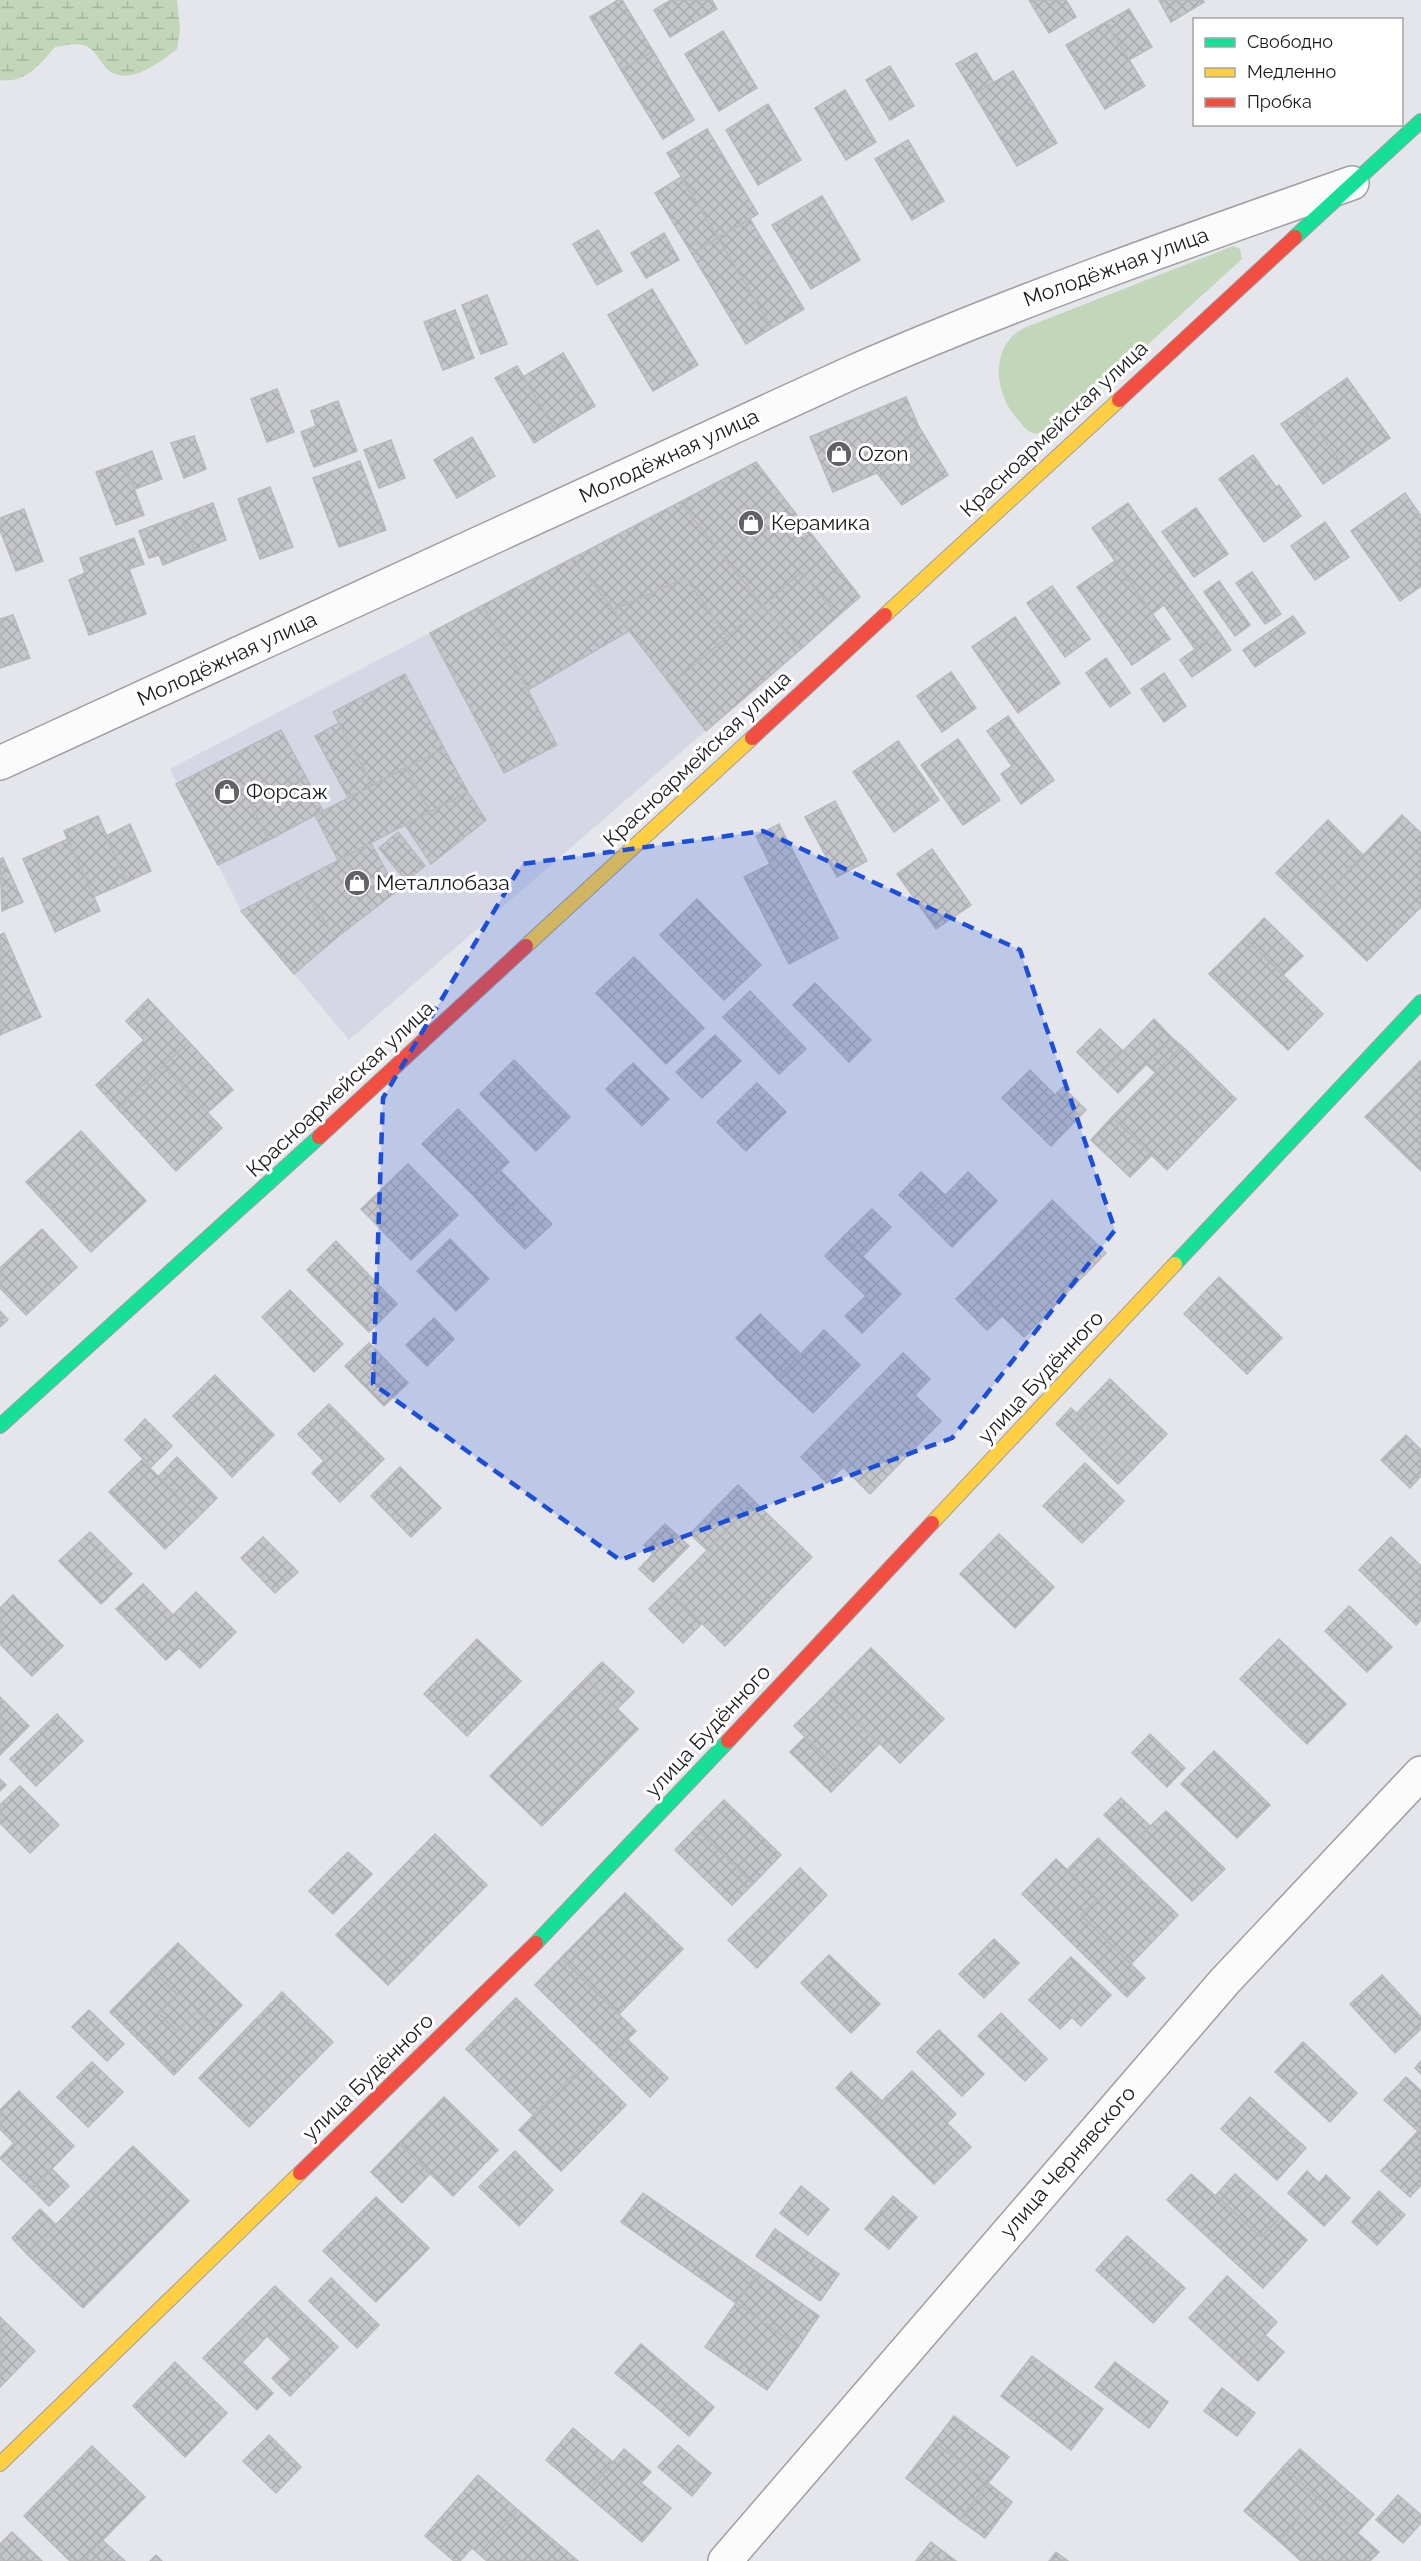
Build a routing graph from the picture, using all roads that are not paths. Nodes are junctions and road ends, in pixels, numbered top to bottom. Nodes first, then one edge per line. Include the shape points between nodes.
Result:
1 (1421, 121) edge
2 (1352, 183) junction
3 (0, 763) edge
4 (1421, 1002) edge
5 (0, 1426) edge
6 (1421, 1773) edge
7 (0, 2464) edge
8 (725, 2561) edge

1 - 2 street, Красноармейская улица
2 - 3 street, Молодёжная улица via 1149,253 960,325
2 - 5 street, Красноармейская улица via 262,1190
4 - 7 street, улица Будённого via 562,1918
6 - 8 street, улица Чернявского via 1225,1981

